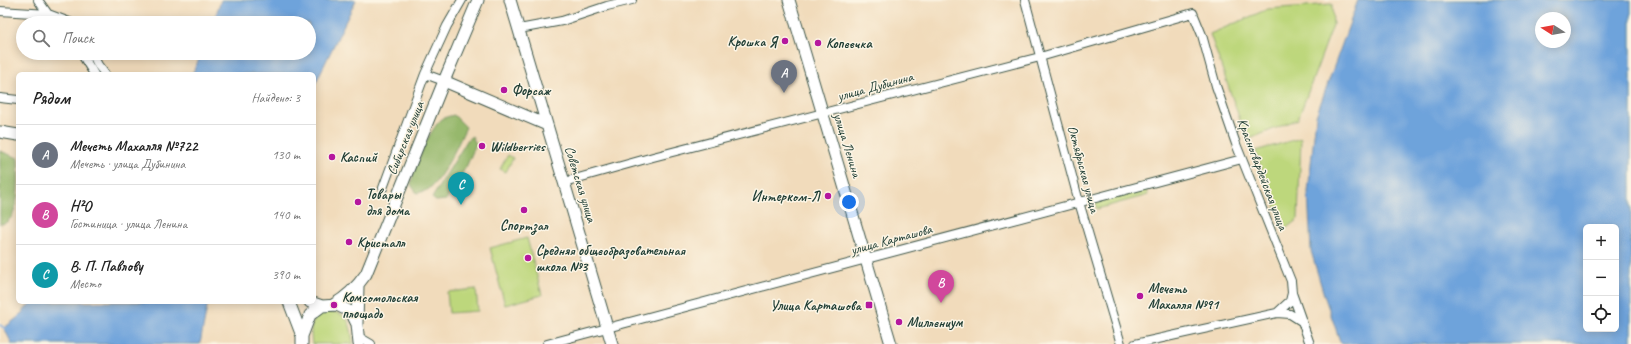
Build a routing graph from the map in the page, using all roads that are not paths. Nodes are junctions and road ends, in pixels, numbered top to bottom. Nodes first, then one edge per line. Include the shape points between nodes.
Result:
1 (38, 0) edge
2 (462, 0) edge
3 (478, 0) edge
4 (632, 0) edge
5 (788, 0) edge
6 (1025, 0) edge
7 (509, 2) edge
8 (0, 11) edge
9 (1193, 13) joint
10 (48, 14) junction
11 (53, 16) edge
12 (519, 29) junction
13 (1040, 56) junction
14 (85, 60) edge
15 (96, 60) edge
16 (93, 72) edge
17 (103, 72) edge
18 (425, 74) junction
19 (444, 81) junction
20 (0, 98) edge
21 (16, 100) edge
22 (823, 113) junction
23 (547, 125) junction
24 (0, 132) edge
25 (16, 135) edge
26 (1242, 159) junction
27 (564, 182) junction
28 (383, 188) dead end
29 (1079, 202) junction
30 (866, 259) junction
31 (358, 286) junction
32 (1292, 293) junction
33 (316, 303) edge
34 (290, 304) edge
35 (328, 306) junction
36 (1277, 313) junction
37 (1301, 321) junction
38 (357, 324) junction
39 (607, 328) junction
40 (302, 340) edge
41 (359, 341) edge
42 (371, 344) edge
43 (547, 344) edge
44 (612, 344) edge
45 (890, 344) edge
46 (1121, 344) edge
47 (1135, 344) edge
48 (1310, 344) edge

1 - 10 street
2 - 18 street
3 - 19 street, Сибирская улица
4 - 12 street via 562,21
5 - 22 street, улица Ленина
6 - 13 street, Октябрьская улица
7 - 12 street, Советская улица
8 - 10 street
9 - 13 street, улица Дубинина
9 - 26 street, Красногвардейская улица
10 - 11 street
12 - 23 street, Советская улица
13 - 22 street, улица Дубинина
13 - 29 street, Октябрьская улица
14 - 16 street
15 - 17 street
18 - 19 street
18 - 28 street
19 - 23 street
19 - 31 street, Сибирская улица via 366,274
20 - 21 street
22 - 27 street, улица Дубинина
22 - 30 street, улица Ленина
23 - 27 street, Советская улица
24 - 25 street
26 - 29 street, улица Карташова
26 - 32 street, Красногвардейская улица via 1291,281
27 - 39 street, Советская улица
29 - 30 street, улица Карташова
29 - 46 street, Октябрьская улица
30 - 39 street, улица Карташова
30 - 45 street, улица Ленина
31 - 35 street, Сибирская улица via 346,298
31 - 38 street, Сибирская улица
32 - 36 street via 1290,301
32 - 37 street, Красногвардейская улица
33 - 35 street
34 - 40 street
35 - 38 street via 348,310
35 - 40 street, Сибирская улица via 310,315
36 - 37 street via 1290,314
36 - 47 street
37 - 48 street, Красногвардейская улица
38 - 41 street, Сибирская улица
39 - 43 street, улица Карташова
39 - 44 street, Советская улица
41 - 42 street

